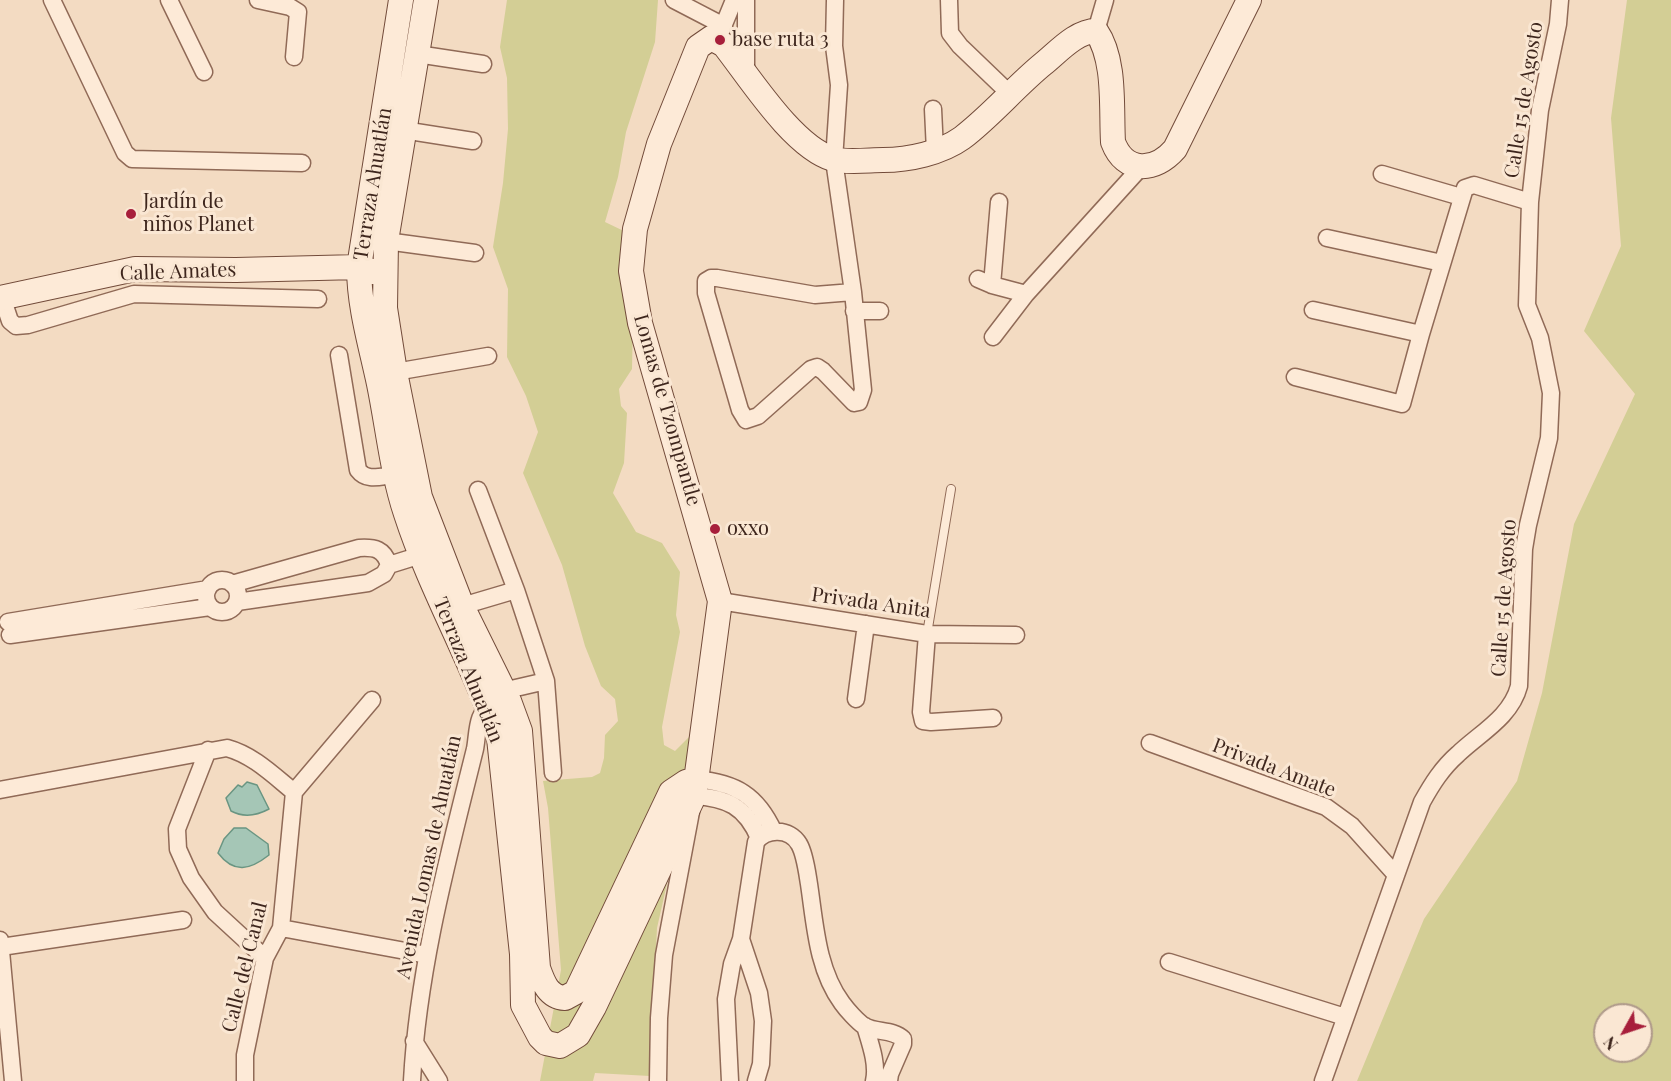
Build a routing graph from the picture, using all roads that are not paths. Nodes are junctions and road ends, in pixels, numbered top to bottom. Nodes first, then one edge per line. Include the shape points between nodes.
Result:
1 (52, 0) edge
2 (169, 0) edge
3 (258, 0) edge
4 (401, 0) edge
5 (426, 0) edge
6 (674, 0) edge
7 (734, 0) edge
8 (746, 0) edge
9 (835, 0) edge
10 (949, 0) edge
11 (1106, 0) edge
12 (1249, 0) edge
13 (1560, 0) edge
14 (1096, 31) junction
15 (718, 35) junction
16 (417, 54) junction
17 (294, 57) dead end
18 (483, 64) dead end
19 (204, 72) dead end
20 (746, 73) junction
21 (1010, 94) junction
22 (933, 109) dead end
23 (403, 130) junction
24 (473, 141) dead end
25 (935, 151) junction
26 (834, 160) junction
27 (302, 163) dead end
28 (1142, 166) junction
29 (1382, 174) dead end
30 (1461, 197) junction
31 (999, 202) dead end
32 (1530, 202) junction
33 (1328, 238) dead end
34 (386, 241) junction
35 (475, 253) dead end
36 (1442, 263) junction
37 (359, 267) junction
38 (385, 280) junction
39 (853, 292) junction
40 (1026, 294) junction
41 (1, 297) edge
42 (318, 299) dead end
43 (374, 307) junction
44 (1313, 310) dead end
45 (854, 311) junction
46 (880, 311) dead end
47 (1420, 334) junction
48 (993, 337) dead end
49 (339, 355) dead end
50 (488, 356) dead end
51 (395, 372) junction
52 (1295, 377) dead end
53 (395, 475) junction
54 (951, 489) dead end
55 (478, 490) dead end
56 (419, 551) junction
57 (388, 561) junction
58 (232, 584) junction
59 (208, 590) junction
60 (516, 590) junction
61 (720, 601) junction
62 (237, 602) junction
63 (462, 606) junction
64 (210, 607) junction
65 (866, 624) junction
66 (4, 630) edge
67 (927, 634) junction
68 (1016, 635) dead end
69 (546, 681) junction
70 (495, 699) junction
71 (856, 699) dead end
72 (372, 700) dead end
73 (993, 718) dead end
74 (1150, 743) dead end
75 (208, 750) junction
76 (553, 772) dead end
77 (695, 787) junction
78 (0, 790) edge
79 (294, 792) junction
80 (767, 834) junction
81 (1396, 875) junction
82 (183, 920) dead end
83 (281, 928) junction
84 (741, 939) junction
85 (1, 943) edge
86 (427, 955) junction
87 (265, 958) junction
88 (1168, 962) dead end
89 (1345, 1017) junction
90 (865, 1026) junction
91 (414, 1041) junction
92 (882, 1078) edge
93 (13, 1081) edge
94 (245, 1081) edge
95 (412, 1081) edge
96 (439, 1081) edge
97 (658, 1081) edge
98 (730, 1081) edge
99 (756, 1081) edge
100 (1323, 1081) edge

1 - 27 street via 125,153 132,159
2 - 19 street
3 - 17 street via 298,12
4 - 37 street, Terraza Ahuatlán
5 - 16 street, Terraza Ahuatlán
6 - 15 street
7 - 15 street
8 - 20 street
9 - 26 street via 834,46 839,85
10 - 21 street via 950,33
11 - 14 street
12 - 28 street via 1175,149 1160,162
13 - 32 street, Calle 15 de Agosto via 1540,110
14 - 21 street via 1075,38
14 - 28 street via 1109,63 1113,142 1123,159
15 - 20 street
15 - 61 street, Lomas de Tzompantle via 698,47 659,144 635,229 631,272 640,323
16 - 18 street
16 - 23 street, Terraza Ahuatlán
20 - 26 street via 799,139
21 - 25 street via 962,137
22 - 25 street
23 - 24 street
23 - 34 street, Terraza Ahuatlán
25 - 26 street via 890,160
26 - 39 street
28 - 40 street
29 - 30 street
30 - 32 street via 1465,188 1474,185
30 - 36 street
31 - 40 street via 985,282
32 - 81 street, Calle 15 de Agosto via 1527,305 1540,338 1551,393 1549,438 1524,549 1518,686 1509,708 1439,774 1422,802
33 - 36 street
34 - 35 street
34 - 38 street, Terraza Ahuatlán
36 - 47 street
37 - 38 street
37 - 41 street, Calle Amates via 135,269
37 - 43 street, Terraza Ahuatlán
38 - 43 street, Terraza Ahuatlán
39 - 45 street
39 - 45 street via 815,295 717,278 706,281 706,293 742,416 746,420 758,416 811,369 817,368 850,400 859,402 863,390
40 - 48 street
41 - 42 street via 10,321 16,326 134,294
43 - 51 street, Terraza Ahuatlán
43 - 53 street, Terraza Ahuatlán via 379,387
44 - 47 street
45 - 46 street
47 - 52 street via 1402,404
49 - 53 street via 358,470 369,478
50 - 51 street
51 - 63 street, Terraza Ahuatlán via 420,497
53 - 56 street, Terraza Ahuatlán
54 - 67 lane
55 - 60 street
56 - 57 street
56 - 70 street, Terraza Ahuatlán
57 - 58 street via 379,549 359,548
57 - 62 street via 384,574 368,583
58 - 59 street via 218,580
58 - 62 street via 238,592
59 - 64 street via 206,599
59 - 66 street
60 - 63 street
60 - 69 street
61 - 65 street, Privada Anita
61 - 77 street, Lomas de Tzompantle
62 - 64 street via 225,612
63 - 70 street, Terraza Ahuatlán
64 - 66 street
65 - 67 street, Privada Anita
65 - 71 street
67 - 68 street, Privada Anita
67 - 73 street via 923,721
69 - 70 street
69 - 76 street
70 - 77 street, Terraza Ahuatlán via 520,731 538,968 547,989 557,998 571,996 581,985 671,792 686,782
70 - 77 street, Terraza Ahuatlán via 522,954 523,1005 534,1030 546,1044 561,1046 578,1035
70 - 86 street, Avenida Lomas de Ahuatlán via 480,718
72 - 79 street
74 - 81 street, Privada Amate via 1326,807 1352,826
75 - 78 street
75 - 79 street via 239,751
75 - 87 street via 177,829 178,849 191,878 215,912
77 - 80 street via 718,781 747,794 767,817
77 - 97 street via 664,955
79 - 83 street, Calle del Canal
80 - 84 street via 756,842
80 - 90 street via 788,834 800,845 826,974 843,1006
81 - 89 street, Calle 15 de Agosto
82 - 85 street
83 - 86 street
83 - 87 street, Calle del Canal
84 - 98 street via 726,999
84 - 99 street via 759,993 763,1021
85 - 93 street
86 - 91 street, Avenida Lomas de Ahuatlán
87 - 94 street, Calle del Canal via 245,1055
88 - 89 street
89 - 100 street, Calle 15 de Agosto
90 - 92 street
90 - 92 street via 898,1034 903,1039
91 - 95 street, Avenida Lomas de Ahuatlán
91 - 96 street

